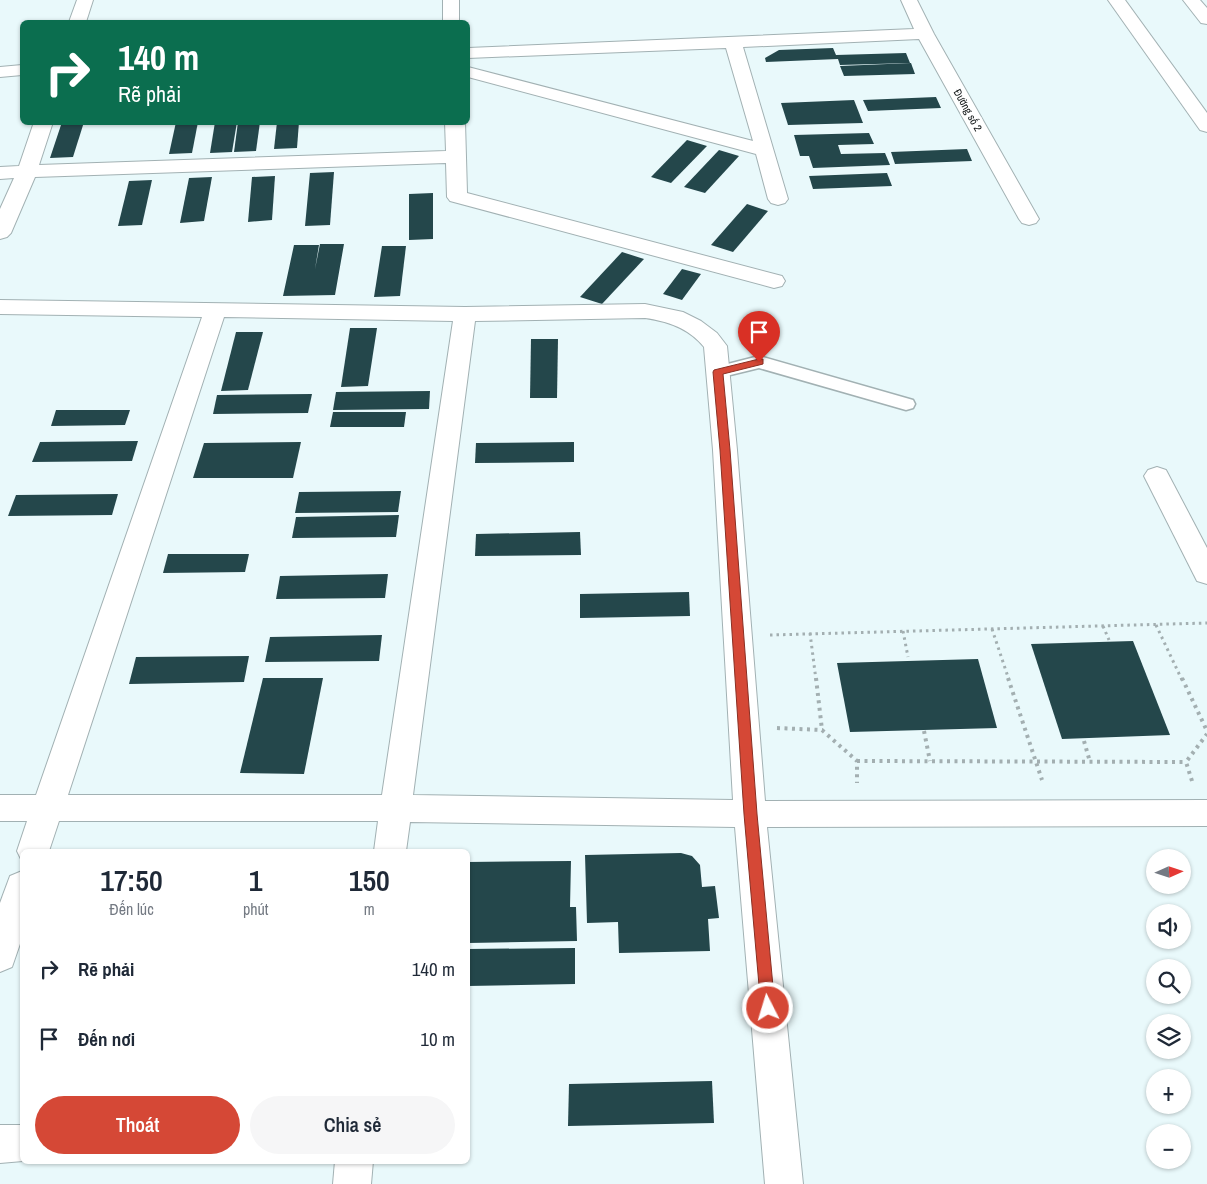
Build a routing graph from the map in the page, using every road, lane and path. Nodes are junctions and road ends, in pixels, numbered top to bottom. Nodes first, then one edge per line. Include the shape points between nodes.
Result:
1 (85, 0) edge
2 (451, 0) edge
3 (909, 0) edge
4 (1116, 0) edge
5 (1191, 0) edge
6 (1207, 19) edge
7 (79, 20) edge
8 (451, 20) edge
9 (925, 34) junction
10 (733, 42) junction
11 (470, 53) edge
12 (20, 70) edge
13 (0, 72) edge
14 (470, 73) edge
15 (43, 125) edge
16 (455, 125) edge
17 (1207, 126) edge
18 (765, 150) junction
19 (455, 157) junction
20 (27, 171) junction
21 (0, 173) edge
22 (778, 199) dead end
23 (1030, 219) dead end
24 (0, 233) edge
25 (774, 280) dead end
26 (0, 307) edge
27 (215, 311) junction
28 (465, 314) junction
29 (718, 372) junction
30 (906, 404) dead end
31 (1156, 476) dead end
32 (1207, 574) edge
33 (1207, 623) edge
34 (1156, 625) junction
35 (1103, 626) junction
36 (992, 629) junction
37 (903, 631) junction
38 (810, 634) junction
39 (738, 635) junction
40 (1109, 640) dead end
41 (908, 657) dead end
42 (744, 726) junction
43 (822, 730) junction
44 (924, 731) dead end
45 (1207, 732) edge
46 (1084, 741) dead end
47 (857, 761) junction
48 (930, 761) junction
49 (1036, 761) junction
50 (1090, 762) junction
51 (1186, 762) junction
52 (0, 808) edge
53 (395, 808) junction
54 (47, 809) junction
55 (1052, 813) junction
56 (750, 814) junction
57 (857, 814) junction
58 (1205, 814) edge
59 (34, 849) edge
60 (390, 849) edge
61 (20, 892) edge
62 (0, 956) edge
63 (0, 1144) edge
64 (20, 1144) edge
65 (354, 1164) edge
66 (352, 1184) edge
67 (784, 1184) edge

1 - 7 street
2 - 8 street
3 - 9 street, Đường số 2
4 - 17 street
5 - 6 street
9 - 10 street
9 - 23 street, Đường số 2
10 - 11 street
10 - 18 street
12 - 13 street
14 - 18 street
15 - 20 street
16 - 19 street
18 - 22 street
19 - 20 street
19 - 25 street via 457,197
20 - 21 street
20 - 24 street
26 - 27 street
27 - 28 street
27 - 54 street
28 - 29 street via 658,312 708,334 715,346
28 - 53 street
29 - 30 lane via 759,362
29 - 39 street
31 - 32 street
33 - 34 path
34 - 35 path
34 - 45 path
35 - 36 path
35 - 40 path
36 - 37 path
36 - 49 path
37 - 38 path
37 - 41 path
38 - 39 path
38 - 43 path
39 - 42 street
42 - 43 path
42 - 56 street
43 - 47 path
44 - 48 path
45 - 51 path
46 - 50 path
47 - 48 path
47 - 57 path
48 - 49 path
49 - 50 path
49 - 55 path
50 - 51 path
51 - 58 path
52 - 54 street
53 - 54 street
53 - 56 street
53 - 60 street
54 - 59 street
55 - 57 street
55 - 58 street
56 - 57 street
56 - 67 street
61 - 62 street
63 - 64 street
65 - 66 street

